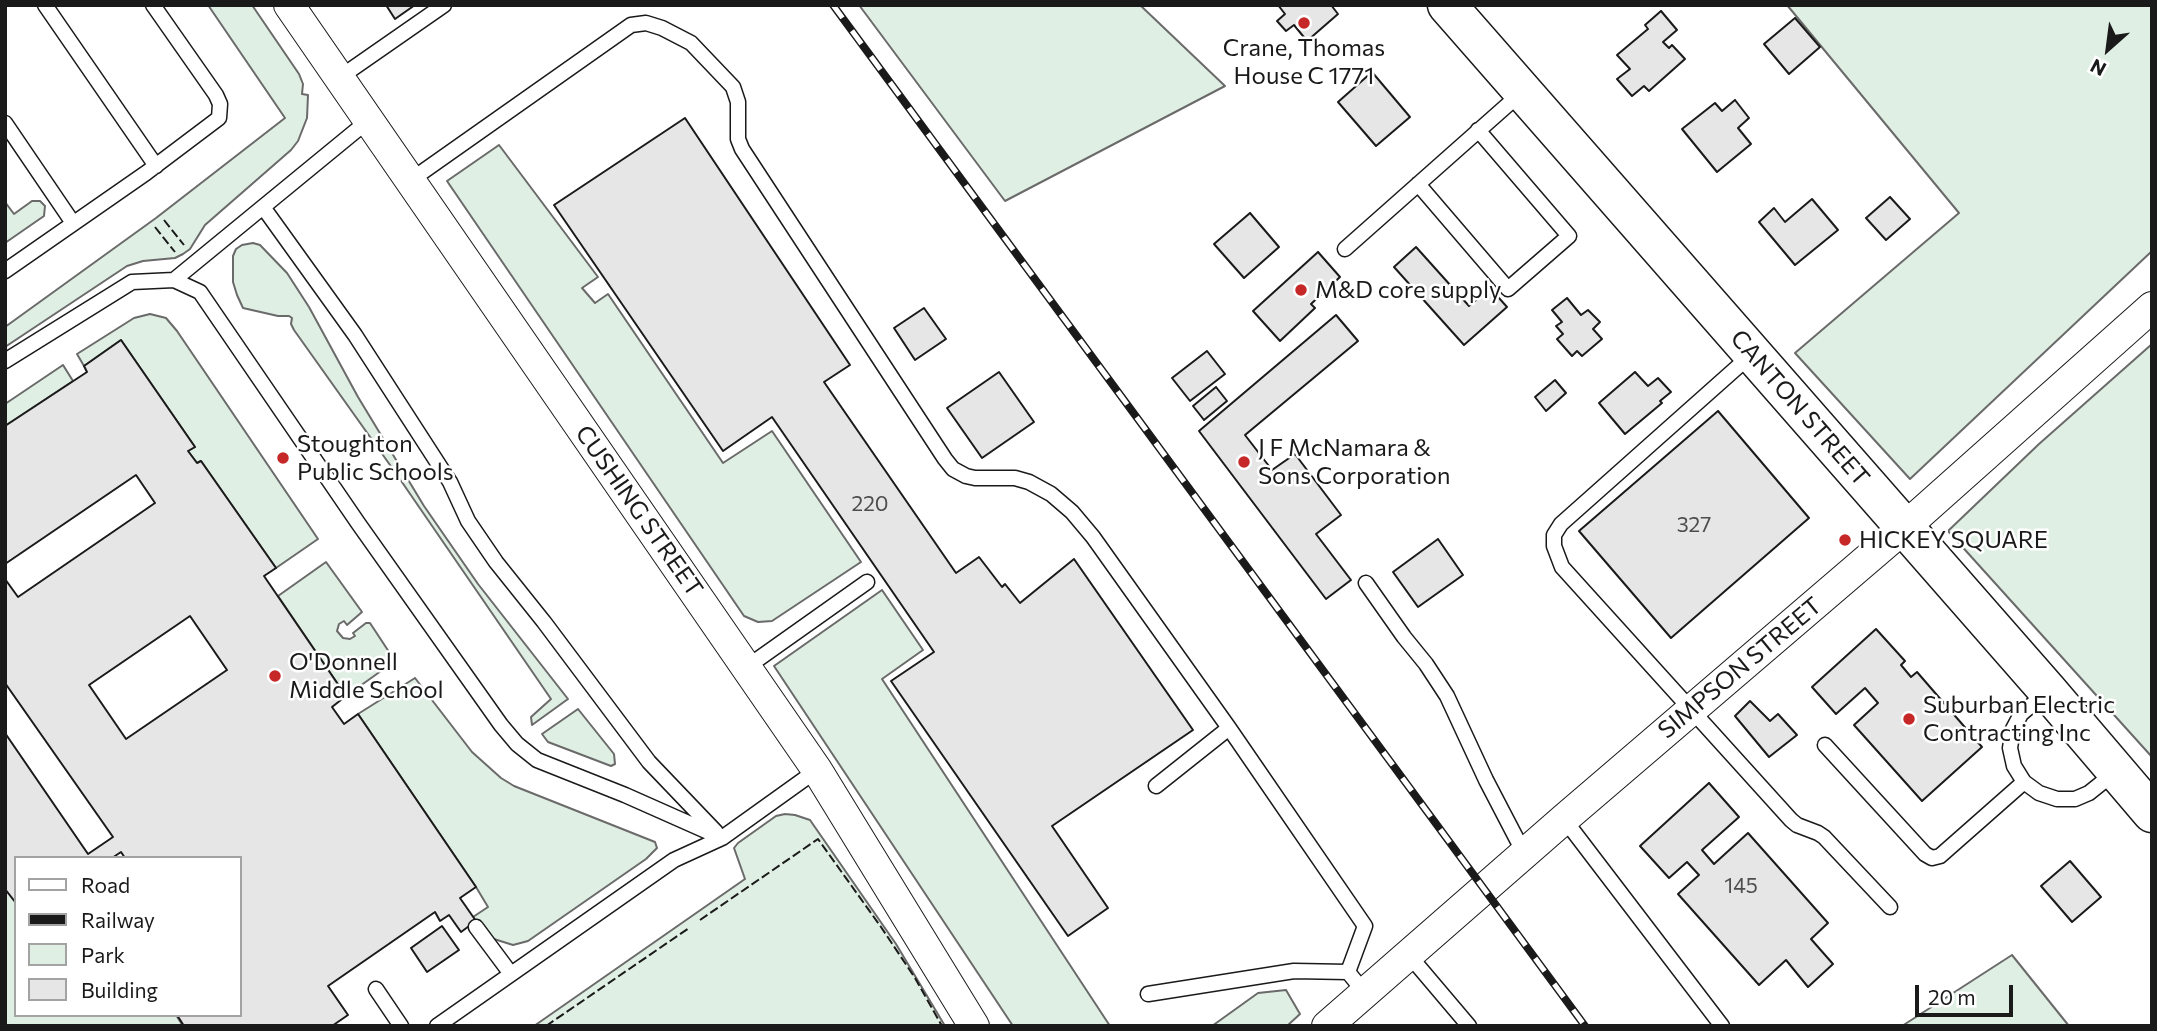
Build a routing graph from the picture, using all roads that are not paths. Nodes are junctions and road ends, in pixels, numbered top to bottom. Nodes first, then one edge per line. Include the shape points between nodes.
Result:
1 (45, 5) edge
2 (153, 5) edge
3 (289, 5) edge
4 (444, 5) edge
5 (1447, 5) edge
6 (339, 78) junction
7 (1522, 92) junction
8 (369, 120) junction
9 (5, 123) edge
10 (1478, 130) junction
11 (156, 166) junction
12 (411, 180) junction
13 (1418, 184) junction
14 (263, 206) junction
15 (73, 223) junction
16 (1345, 249) dead end
17 (5, 271) edge
18 (174, 280) junction
19 (2152, 307) edge
20 (1752, 355) junction
21 (5, 361) edge
22 (1905, 527) junction
23 (867, 582) dead end
24 (1366, 583) dead end
25 (747, 667) junction
26 (2048, 691) junction
27 (1690, 710) junction
28 (1228, 729) junction
29 (1825, 745) dead end
30 (817, 770) junction
31 (2116, 772) junction
32 (2024, 782) junction
33 (1156, 786) dead end
34 (2152, 813) edge
35 (1564, 819) junction
36 (722, 838) junction
37 (1524, 853) junction
38 (1890, 907) dead end
39 (476, 927) dead end
40 (1408, 954) junction
41 (511, 974) junction
42 (1357, 982) junction
43 (376, 989) dead end
44 (1148, 994) dead end
45 (401, 1026) edge
46 (437, 1026) edge
47 (974, 1026) edge
48 (1327, 1026) edge
49 (1469, 1026) edge
50 (1722, 1026) edge

1 - 11 lane
2 - 11 lane via 220,104 219,118
3 - 6 street, CUSHING STREET
4 - 6 lane
5 - 7 main road, CANTON STREET
6 - 8 street, CUSHING STREET
7 - 10 lane
7 - 20 main road, CANTON STREET
8 - 12 street, CUSHING STREET
8 - 14 lane
9 - 15 lane
10 - 13 lane
10 - 13 lane via 1569,236 1508,289
11 - 15 lane
12 - 25 street, CUSHING STREET
12 - 28 lane via 631,25 646,23 691,43 733,87 742,149 946,459 954,469 975,478 1029,482 1072,512
13 - 16 lane
14 - 18 lane
14 - 36 lane via 355,335 496,562 649,762
15 - 17 lane
18 - 21 lane via 132,282
18 - 36 lane via 200,292 517,744 537,760
19 - 22 street, SIMPSON STREET
20 - 22 main road, CANTON STREET
20 - 27 lane via 1554,535 1562,567
22 - 26 main road, CANTON STREET
22 - 27 street, SIMPSON STREET
23 - 25 lane
24 - 37 lane via 1447,696
25 - 30 street, CUSHING STREET
26 - 31 main road, CANTON STREET
26 - 32 lane via 2021,714 2013,729 2010,747
27 - 35 street, SIMPSON STREET
27 - 38 lane via 1791,820 1824,837
28 - 33 lane
28 - 42 lane via 1365,926
29 - 32 lane via 1932,858 1940,856
30 - 36 lane
30 - 47 street, CUSHING STREET
31 - 32 lane via 2075,799 2039,793
31 - 34 main road, CANTON STREET
35 - 37 street, SIMPSON STREET
35 - 50 lane
36 - 41 lane via 674,860
37 - 40 street, SIMPSON STREET
39 - 41 lane
40 - 42 street, SIMPSON STREET
40 - 49 lane
41 - 46 lane
42 - 44 lane via 1294,971
42 - 48 street, SIMPSON STREET
43 - 45 lane

